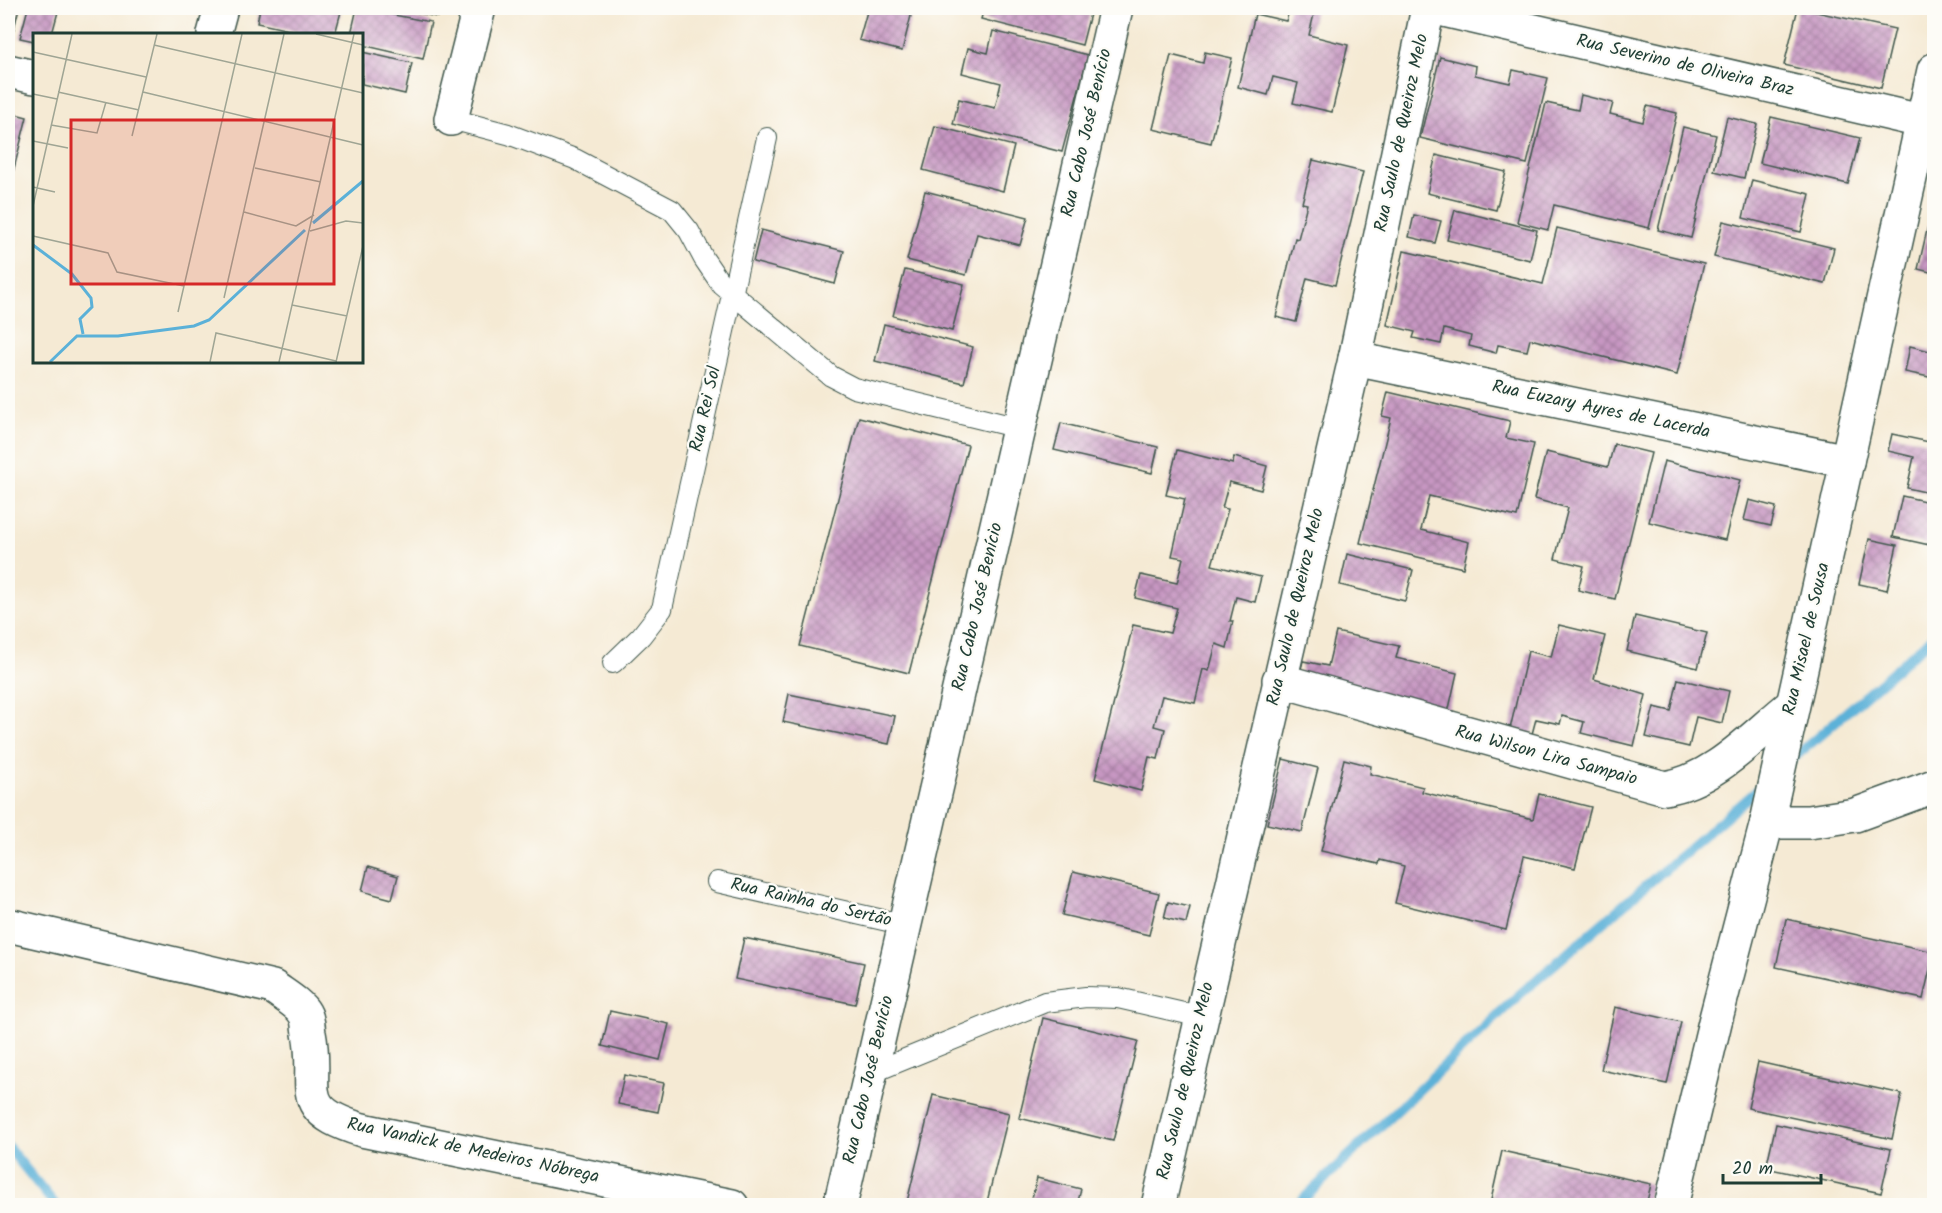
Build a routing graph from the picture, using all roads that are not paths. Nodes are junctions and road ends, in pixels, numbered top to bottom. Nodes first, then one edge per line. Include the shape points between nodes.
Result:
1 (221, 8) edge
2 (479, 8) edge
3 (1116, 8) edge
4 (1428, 8) edge
5 (1435, 8) edge
6 (214, 33) edge
7 (1935, 70) edge
8 (8, 71) edge
9 (33, 77) edge
10 (451, 119) joint
11 (1928, 123) edge
12 (767, 138) dead end
13 (732, 293) junction
14 (1355, 359) junction
15 (1019, 428) junction
16 (1847, 461) junction
17 (614, 663) dead end
18 (1279, 680) junction
19 (1792, 705) junction
20 (1935, 786) edge
21 (1769, 814) junction
22 (717, 882) dead end
23 (8, 925) edge
24 (905, 925) junction
25 (1201, 1017) junction
26 (871, 1072) junction
27 (732, 1206) edge
28 (840, 1206) edge
29 (1158, 1206) edge
30 (1671, 1206) edge

1 - 6 street
2 - 10 street
3 - 15 street, Rua Cabo José Benício
4 - 14 street, Rua Saulo de Queiroz Melo
5 - 11 street, Rua Severino de Oliveira Braz
7 - 11 street, Rua Misael de Sousa
8 - 9 street
10 - 13 lane via 508,134 575,159 672,210 721,284
11 - 16 street, Rua Misael de Sousa
12 - 13 lane, Rua Rei Sol
13 - 15 lane via 831,376 854,388
13 - 17 lane, Rua Rei Sol via 662,609
14 - 16 street, Rua Euzary Ayres de Lacerda
14 - 18 street, Rua Saulo de Queiroz Melo
15 - 24 street, Rua Cabo José Benício
16 - 19 street, Rua Misael de Sousa
18 - 19 street, Rua Wilson Lira Sampaio via 1665,788 1686,785 1708,773
18 - 25 street, Rua Saulo de Queiroz Melo
19 - 21 street, Rua Misael de Sousa
20 - 21 street via 1855,816 1809,822
21 - 30 street, Rua Misael de Sousa
22 - 24 lane, Rua Rainha do Sertão
23 - 27 street, Rua Vandick de Medeiros Nóbrega via 273,987 305,1013 311,1046 310,1081 316,1104 334,1122
24 - 26 street, Rua Cabo José Benício
25 - 26 lane via 1118,998 1045,1002
25 - 29 street, Rua Saulo de Queiroz Melo
26 - 28 street, Rua Cabo José Benício

